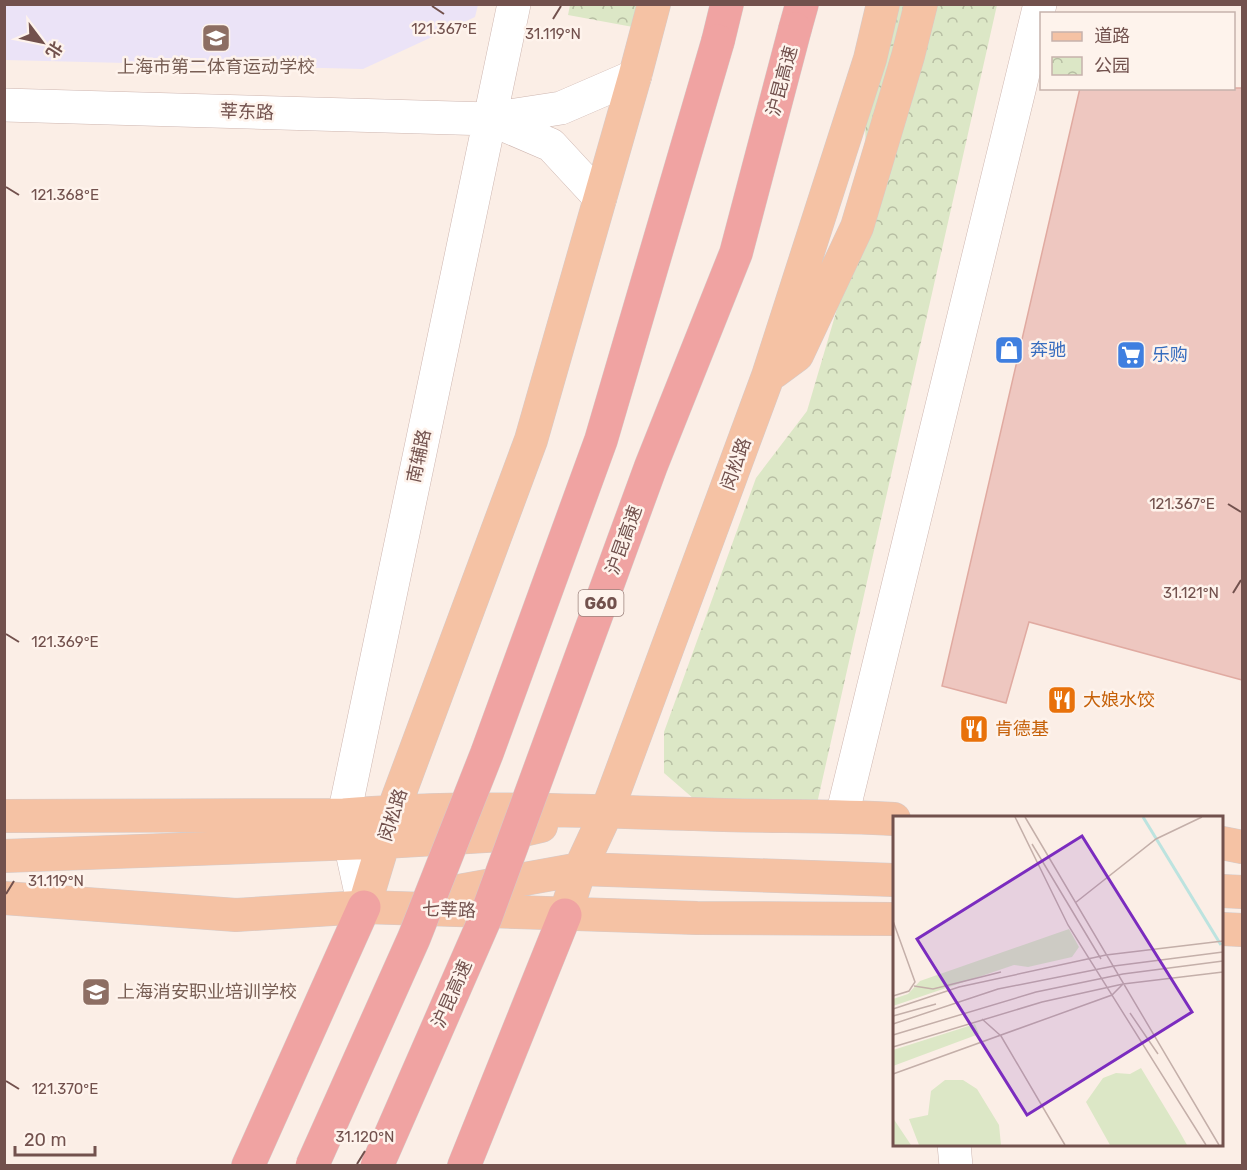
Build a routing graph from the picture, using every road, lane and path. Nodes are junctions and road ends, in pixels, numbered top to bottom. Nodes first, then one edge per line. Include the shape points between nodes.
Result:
1 (514, 4) edge
2 (654, 4) edge
3 (727, 4) edge
4 (883, 4) edge
5 (921, 4) edge
6 (1041, 4) edge
7 (799, 17) edge
8 (635, 76) junction
9 (4, 105) edge
10 (490, 119) junction
11 (600, 198) junction
12 (768, 376) junction
13 (393, 811) junction
14 (607, 811) junction
15 (4, 816) edge
16 (842, 816) junction
17 (893, 819) edge
18 (348, 828) junction
19 (384, 842) junction
20 (1223, 843) edge
21 (1242, 846) edge
22 (4, 856) edge
23 (580, 869) junction
24 (893, 880) edge
25 (1223, 891) edge
26 (1242, 892) edge
27 (4, 898) edge
28 (364, 907) junction
29 (566, 915) junction
30 (893, 919) edge
31 (1223, 929) edge
32 (1242, 930) edge
33 (954, 1146) edge
34 (248, 1166) edge
35 (312, 1166) edge
36 (377, 1166) edge
37 (464, 1166) edge
38 (957, 1166) edge

1 - 10 street, 南辅路
2 - 8 main road, 闵松路
3 - 35 highway, bridge via 601,440 487,753 414,938
4 - 12 main road, 闵松路 via 870,59
5 - 12 main road via 857,227 797,355
6 - 16 street
7 - 36 highway, 沪昆高速 / G60, bridge via 736,253 651,466 485,919
8 - 10 street via 561,108
8 - 11 main road, 闵松路
9 - 10 street, 莘东路
10 - 11 street via 551,145
10 - 18 street, 南辅路
11 - 13 main road, 闵松路 via 531,440
12 - 14 main road, 闵松路
13 - 14 main road
13 - 18 main road
13 - 19 main road, 闵松路
14 - 16 main road
14 - 19 main road via 502,835
14 - 23 main road, 闵松路
15 - 18 main road
16 - 17 main road
18 - 19 main road
18 - 22 main road
18 - 28 street, 南辅路
19 - 28 main road, 闵松路
20 - 21 main road
23 - 24 main road
23 - 28 main road
23 - 29 main road, 闵松路
25 - 26 main road
27 - 28 main road, 七莘路 via 236,915
28 - 29 main road, 七莘路
28 - 34 highway
29 - 30 main road, 七莘路
29 - 37 highway
31 - 32 main road
33 - 38 street

